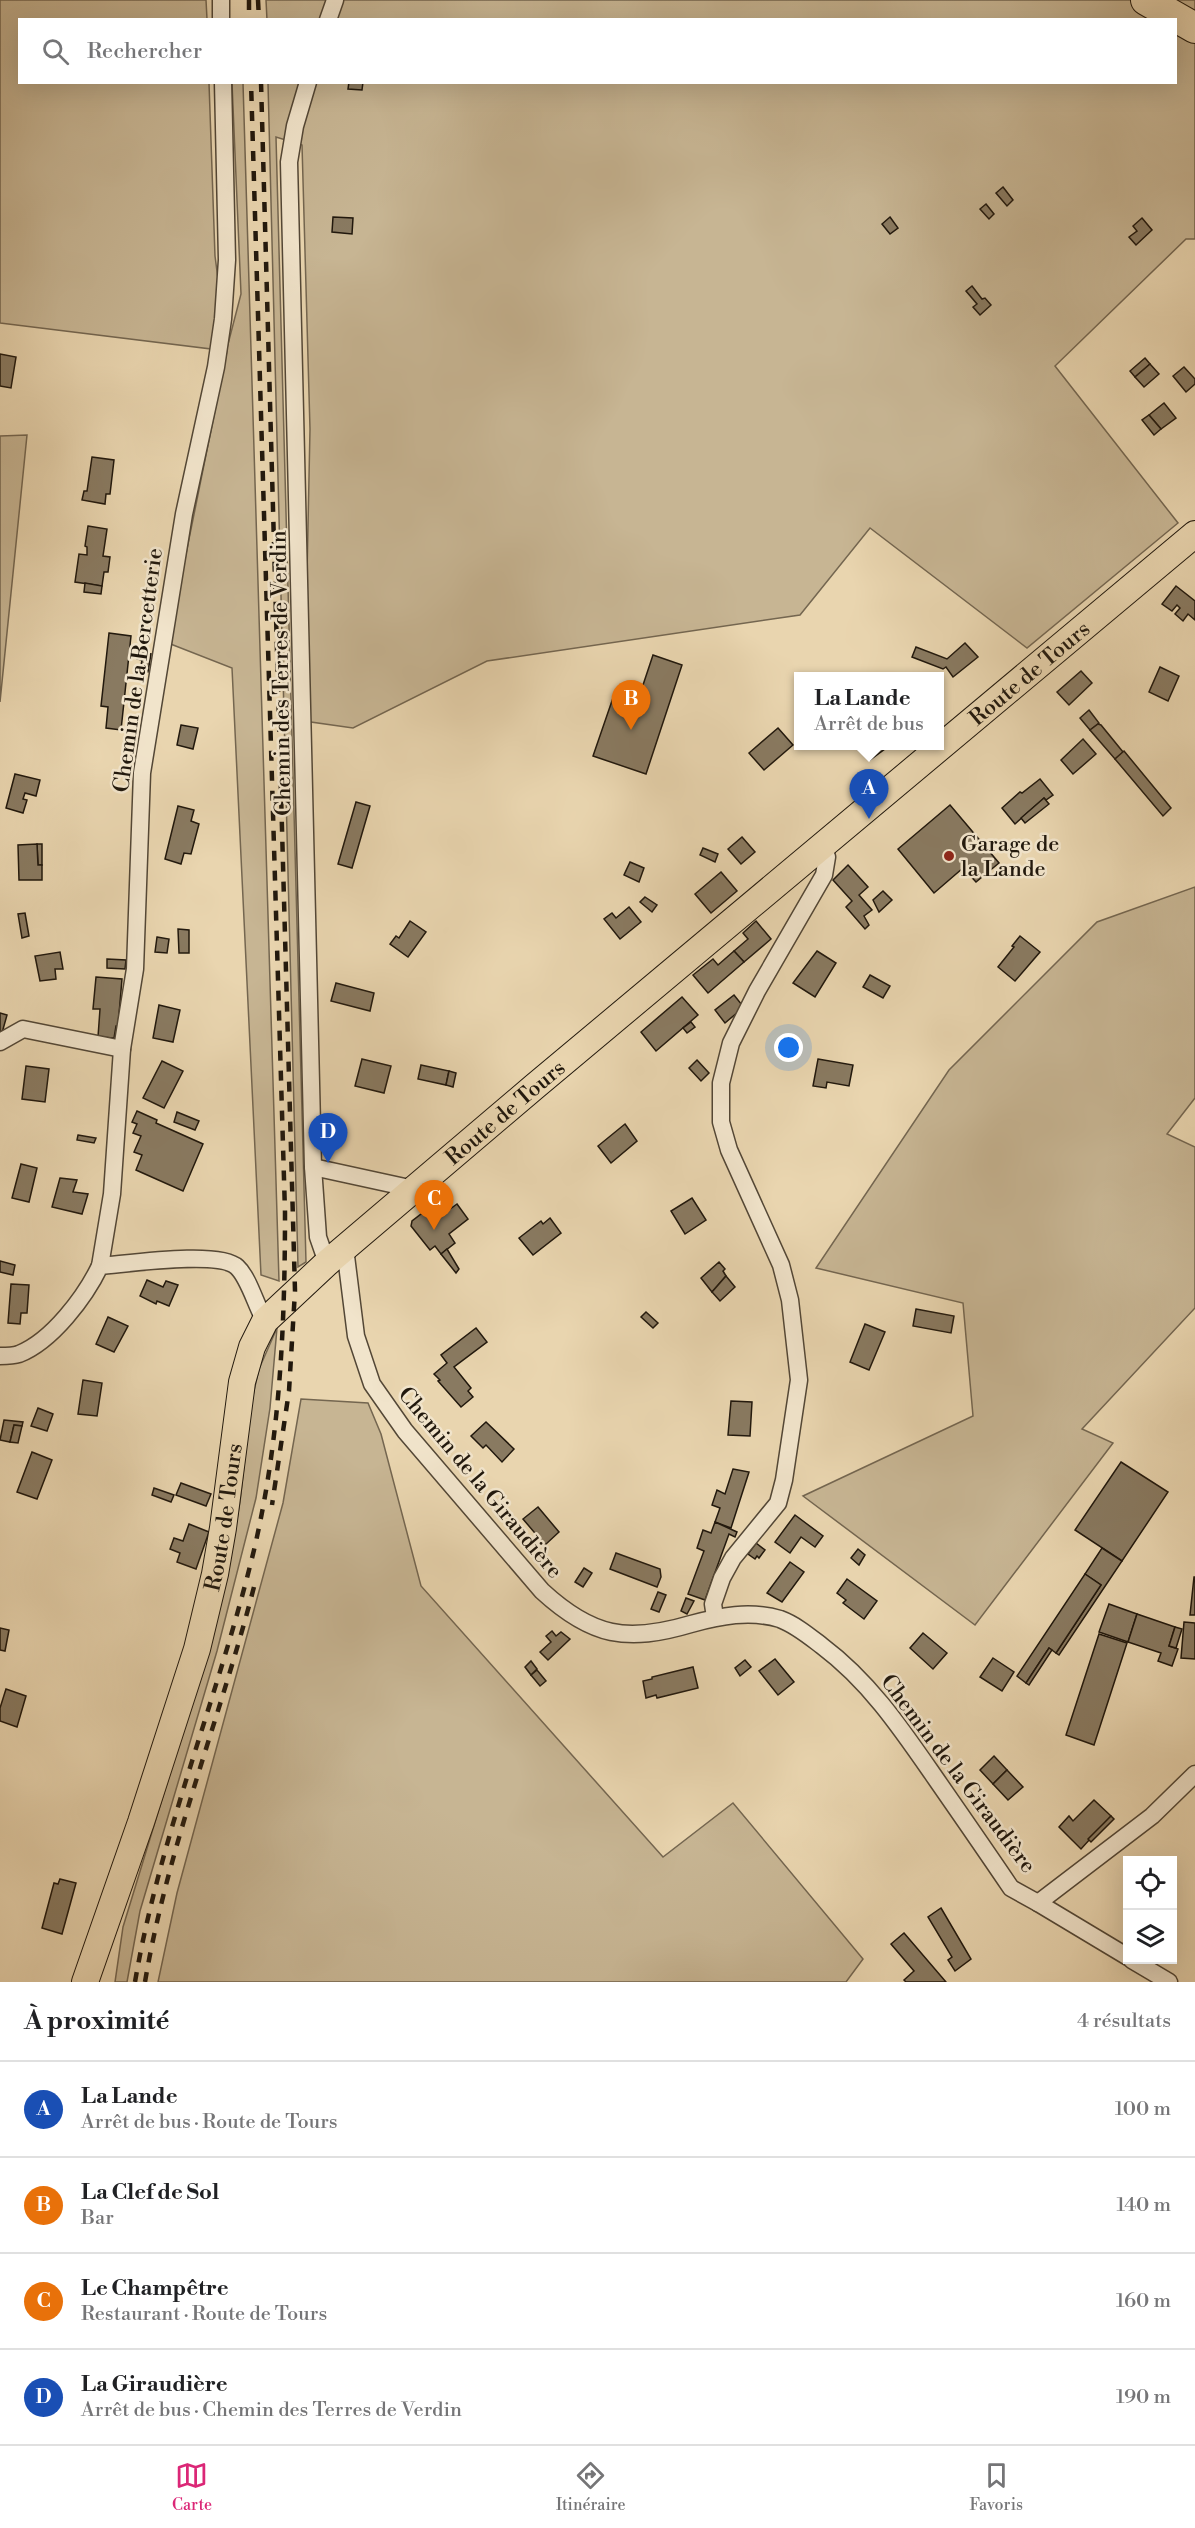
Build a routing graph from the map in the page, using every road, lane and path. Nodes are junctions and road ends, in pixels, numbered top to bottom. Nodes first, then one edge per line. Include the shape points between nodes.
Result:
1 (221, 0) edge
2 (334, 0) edge
3 (1146, 0) edge
4 (221, 18) edge
5 (329, 18) edge
6 (1195, 28) edge
7 (223, 84) edge
8 (307, 84) edge
9 (1195, 534) edge
10 (944, 744) edge
11 (937, 750) edge
12 (823, 845) junction
13 (0, 1042) edge
14 (122, 1049) junction
15 (314, 1167) junction
16 (414, 1189) junction
17 (336, 1256) junction
18 (100, 1266) junction
19 (265, 1321) junction
20 (0, 1356) edge
21 (714, 1617) junction
22 (1195, 1774) edge
23 (1038, 1903) junction
24 (1123, 1954) edge
25 (1140, 1964) edge
26 (85, 1982) edge
27 (1169, 1982) edge

1 - 4 street
2 - 5 street
3 - 6 highway
7 - 14 street, Chemin de la Bercetterie via 227,260 224,308 216,367 184,514 145,754 135,969
8 - 15 street, Chemin des Terres de Verdin via 289,162
9 - 10 main road, Route de Tours
11 - 12 main road, Route de Tours
12 - 16 main road, Route de Tours
12 - 21 street via 827,857 824,875 731,1043 721,1083 721,1122 729,1150 781,1265 790,1300 799,1380 778,1503 733,1558 713,1604
13 - 14 street via 23,1029
14 - 18 street, Chemin de la Bercetterie via 112,1194
15 - 16 street
15 - 17 street, Chemin des Terres de Verdin via 318,1237
16 - 17 main road, Route de Tours
17 - 19 main road, Route de Tours
17 - 21 street, Chemin de la Giraudière via 372,1384 405,1431 542,1591 589,1625 625,1635 655,1633
18 - 19 street via 194,1258 226,1261 239,1269
18 - 20 street via 62,1322 18,1354
19 - 26 main road, Route de Tours via 242,1382 223,1528 197,1649
21 - 23 street, Chemin de la Giraudière via 757,1615 782,1620 803,1631 847,1666 890,1712 1011,1888
22 - 23 street, Chemin de la Giraudière via 1152,1816
23 - 24 street
25 - 27 street

